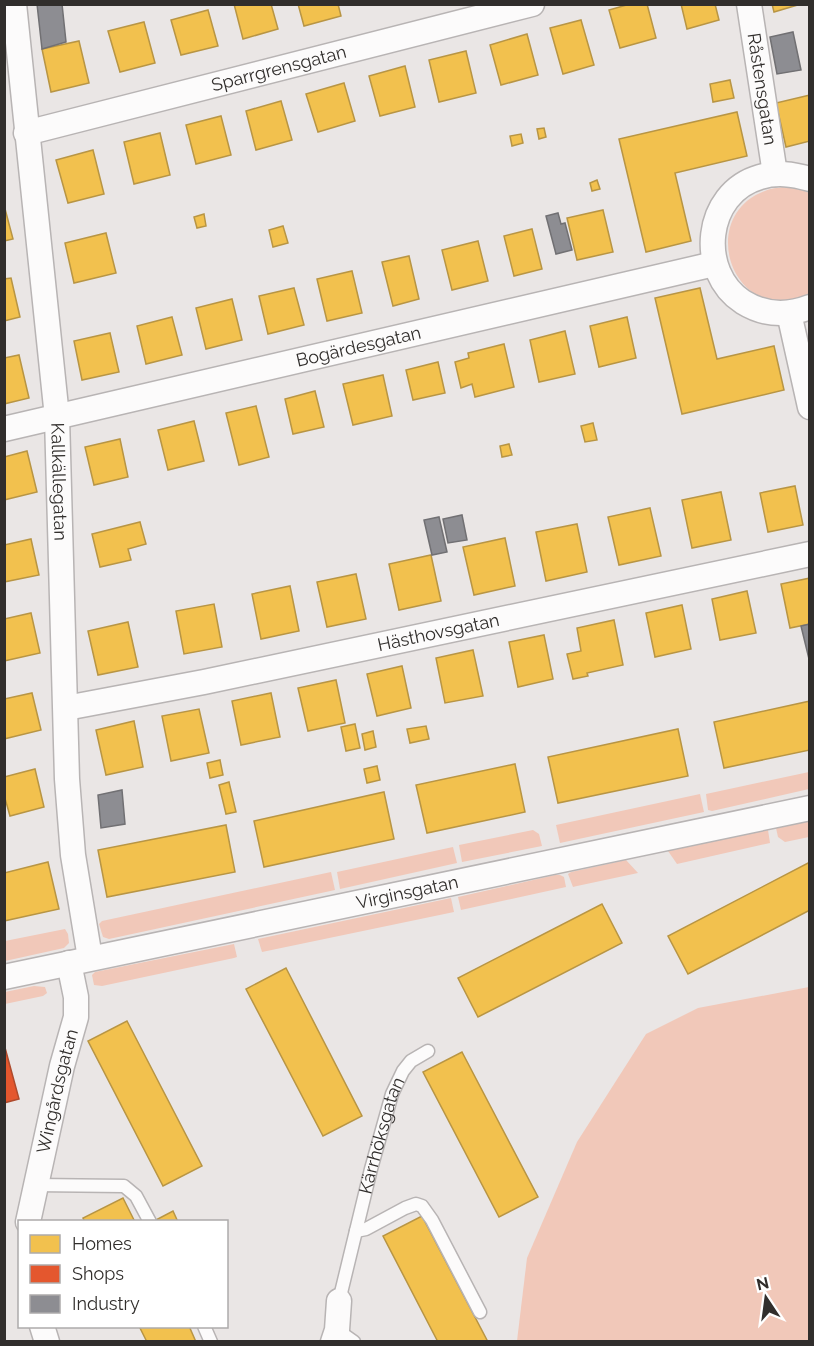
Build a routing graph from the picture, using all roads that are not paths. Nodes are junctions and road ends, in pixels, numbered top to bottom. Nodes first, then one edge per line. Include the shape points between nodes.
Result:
1 (14, 4) edge
2 (532, 4) edge
3 (749, 4) edge
4 (26, 133) junction
5 (775, 174) junction
6 (810, 179) edge
7 (714, 264) junction
8 (800, 310) edge
9 (810, 407) edge
10 (57, 417) junction
11 (4, 429) edge
12 (810, 554) edge
13 (66, 708) junction
14 (810, 808) edge
15 (80, 960) junction
16 (4, 976) edge
17 (428, 1051) dead end
18 (35, 1185) junction
19 (28, 1220) edge
20 (149, 1220) edge
21 (356, 1231) junction
22 (339, 1301) joint
23 (480, 1312) dead end
24 (341, 1338) edge

1 - 4 street, Kallkällegatan
2 - 4 street, Sparrgrensgatan
3 - 5 street, Råstensgatan
4 - 10 street, Kallkällegatan
5 - 6 street
5 - 7 street via 757,177 742,186 719,212 711,246
7 - 8 street via 737,298 762,311
7 - 10 street, Bogärdesgatan
8 - 9 street
10 - 11 street, Bogärdesgatan
10 - 13 street, Kallkällegatan
12 - 13 street, Hästhovsgatan
13 - 15 street, Kallkällegatan
14 - 15 street, Virginsgatan
15 - 16 street, Virginsgatan
15 - 18 street, Wingårdsgatan via 76,1017
17 - 21 lane, Kärrhöksgatan via 411,1061 392,1094
18 - 19 street, Wingårdsgatan
18 - 20 lane via 124,1186 136,1196
21 - 22 lane, Kärrhöksgatan
21 - 23 lane, Kärrhöksgatan via 405,1208 422,1206
22 - 24 street, Kärrhöksgatan

